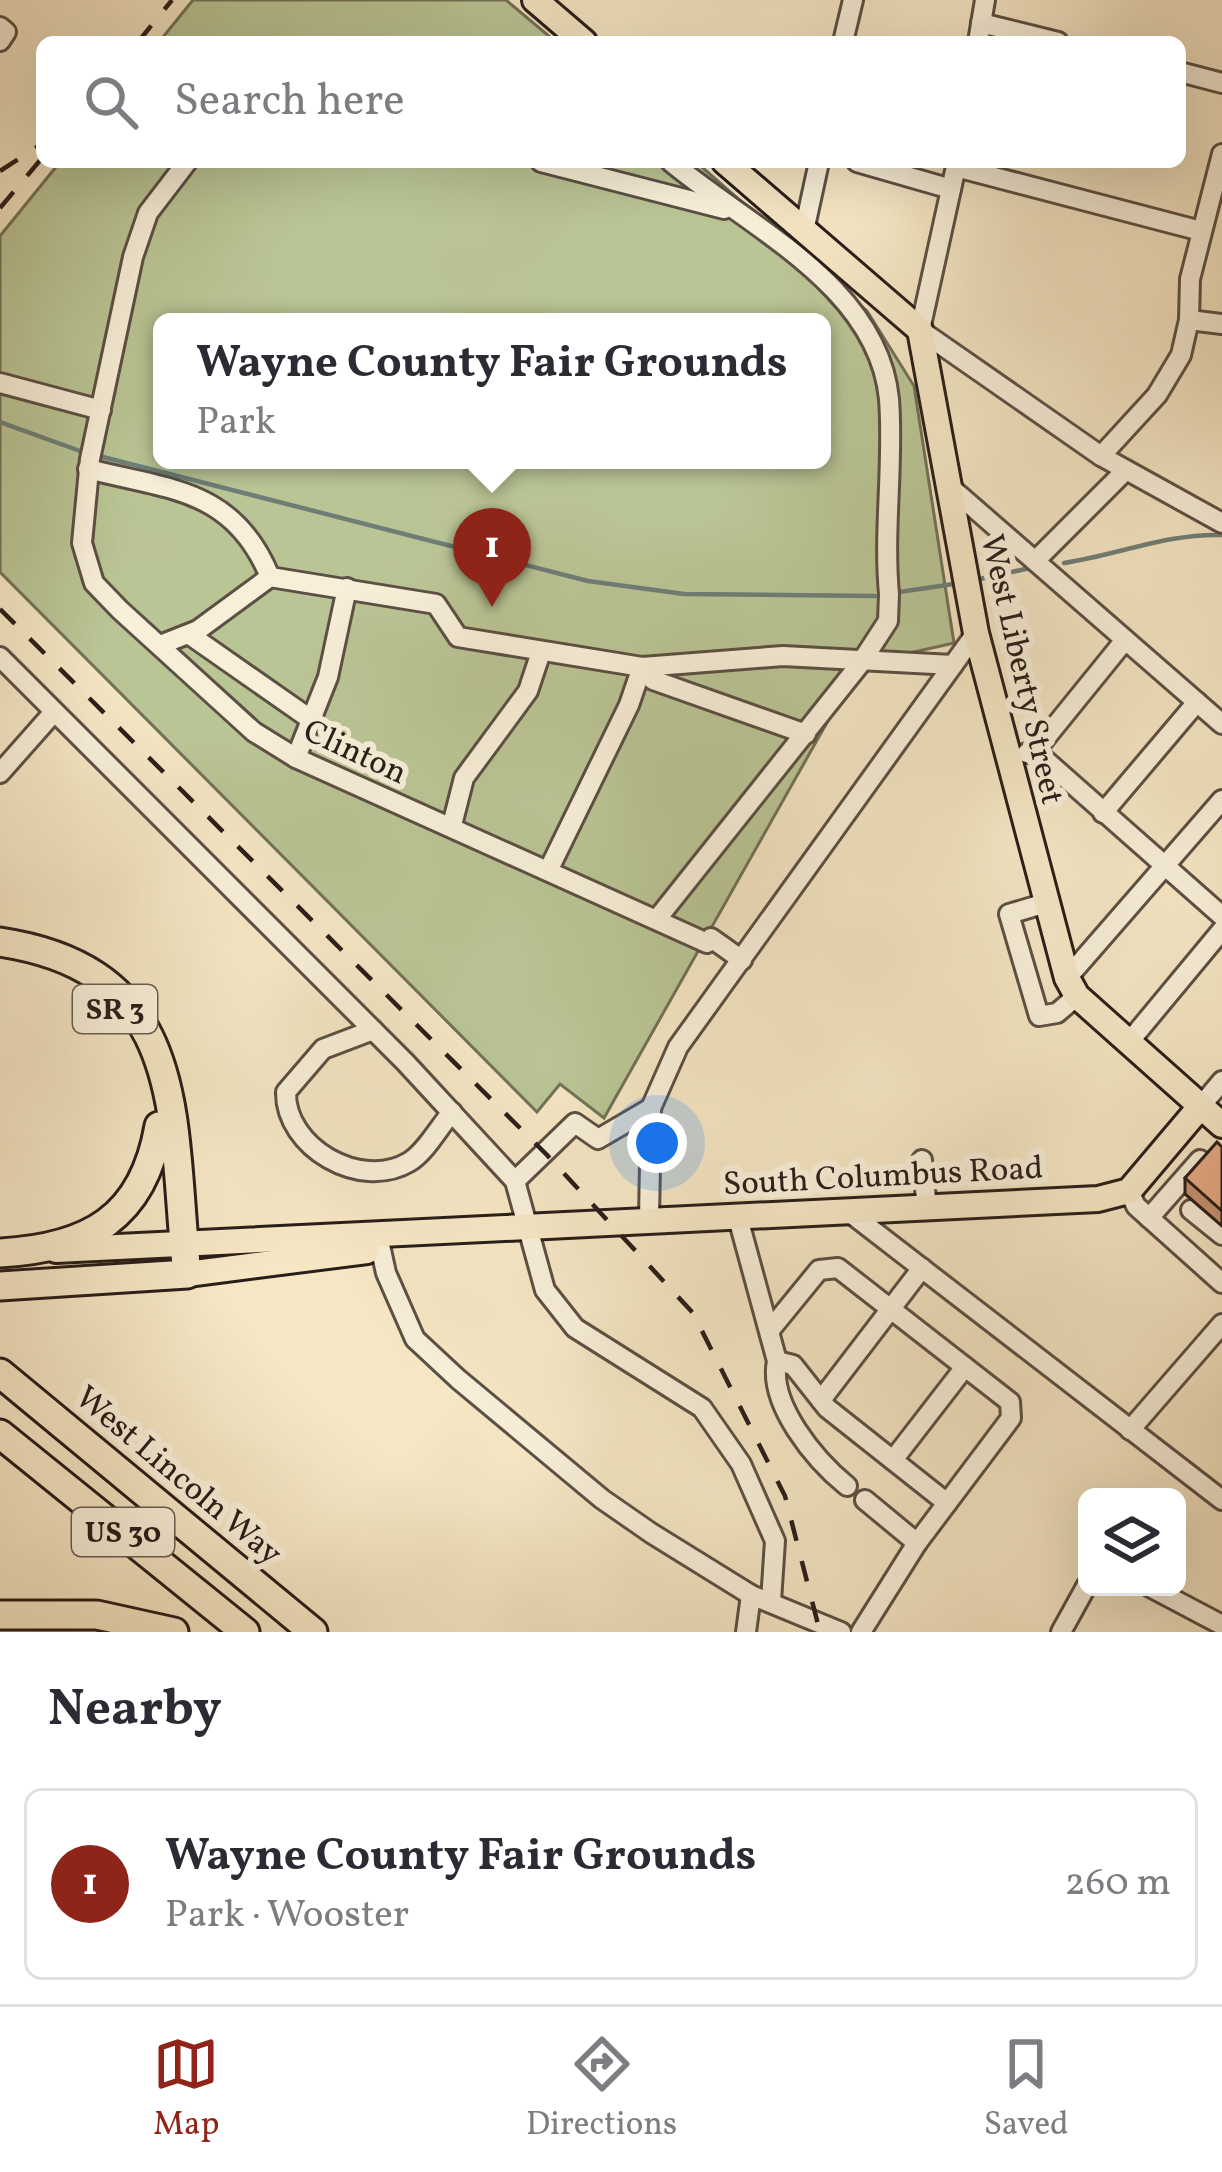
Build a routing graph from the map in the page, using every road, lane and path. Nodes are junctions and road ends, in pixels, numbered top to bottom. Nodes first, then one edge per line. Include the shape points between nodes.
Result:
1 (535, 0) edge
2 (853, 0) edge
3 (986, 0) edge
4 (0, 27) edge
5 (979, 32) edge
6 (571, 36) edge
7 (844, 36) edge
8 (1011, 36) edge
9 (0, 41) edge
10 (1186, 74) edge
11 (1222, 83) edge
12 (1222, 154) edge
13 (182, 168) edge
14 (565, 168) edge
15 (678, 168) edge
16 (732, 168) edge
17 (818, 168) edge
18 (881, 168) edge
19 (955, 168) edge
20 (967, 168) edge
21 (751, 185) junction
22 (951, 189) junction
23 (729, 210) junction
24 (804, 231) junction
25 (1202, 231) junction
26 (1189, 320) junction
27 (1222, 325) edge
28 (920, 330) junction
29 (0, 383) edge
30 (101, 410) junction
31 (1101, 456) junction
32 (89, 464) junction
33 (1126, 470) junction
34 (950, 487) junction
35 (1222, 523) edge
36 (1035, 561) junction
37 (270, 577) junction
38 (347, 588) junction
39 (976, 633) junction
40 (190, 635) junction
41 (1126, 640) junction
42 (160, 646) junction
43 (540, 655) junction
44 (1, 662) edge
45 (860, 664) junction
46 (953, 665) junction
47 (642, 667) junction
48 (1197, 702) junction
49 (54, 712) junction
50 (314, 721) junction
51 (1222, 724) edge
52 (806, 734) junction
53 (1035, 752) junction
54 (1008, 757) junction
55 (296, 758) junction
56 (0, 773) edge
57 (1222, 800) edge
58 (1103, 813) junction
59 (452, 825) junction
60 (1164, 868) junction
61 (548, 871) junction
62 (1046, 903) junction
63 (1222, 916) edge
64 (657, 919) junction
65 (1222, 930) edge
66 (0, 943) edge
67 (0, 956) edge
68 (742, 960) junction
69 (1072, 987) junction
70 (373, 1030) junction
71 (1129, 1042) junction
72 (1222, 1081) edge
73 (1200, 1107) junction
74 (651, 1108) junction
75 (452, 1112) junction
76 (1222, 1125) edge
77 (159, 1126) junction
78 (922, 1160) dead end
79 (1200, 1160) edge
80 (515, 1181) junction
81 (1130, 1191) junction
82 (926, 1208) junction
83 (1191, 1210) dead end
84 (849, 1212) junction
85 (738, 1218) junction
86 (1149, 1218) junction
87 (649, 1219) junction
88 (530, 1230) junction
89 (1222, 1235) edge
90 (379, 1243) junction
91 (177, 1245) junction
92 (43, 1251) junction
93 (0, 1253) edge
94 (922, 1268) junction
95 (181, 1274) junction
96 (1222, 1282) edge
97 (0, 1286) edge
98 (891, 1309) junction
99 (1222, 1324) edge
100 (770, 1330) junction
101 (0, 1358) edge
102 (777, 1361) junction
103 (965, 1367) junction
104 (0, 1372) edge
105 (821, 1400) junction
106 (1130, 1430) junction
107 (0, 1434) edge
108 (893, 1460) junction
109 (847, 1486) dead end
110 (865, 1500) dead end
111 (1222, 1500) edge
112 (947, 1503) junction
113 (173, 1513) junction
114 (917, 1543) junction
115 (751, 1594) junction
116 (1081, 1596) edge
117 (1167, 1596) edge
118 (771, 1601) junction
119 (0, 1616) edge
120 (1222, 1625) edge
121 (174, 1632) edge
122 (245, 1632) edge
123 (313, 1632) edge
124 (746, 1632) edge
125 (841, 1632) edge
126 (861, 1632) edge
127 (1061, 1632) edge

1 - 6 main road
2 - 7 street
3 - 5 street
4 - 9 street
5 - 8 street
10 - 11 street
12 - 25 street
13 - 30 street, Clinton via 148,213
14 - 23 street
15 - 23 street
16 - 21 main road
17 - 24 street
18 - 22 street
19 - 22 street, West Liberty Street
20 - 25 street
21 - 23 street
21 - 24 main road
22 - 28 street, West Liberty Street
23 - 45 street via 836,290 884,370 888,621
24 - 28 main road
25 - 26 street
26 - 27 street
26 - 31 street via 1156,395
28 - 31 street
28 - 34 main road, West Liberty Street
29 - 30 street
30 - 32 street, Clinton
31 - 33 street
32 - 37 street via 210,500 255,542
32 - 42 street, Clinton via 82,542 94,583
33 - 35 street
33 - 36 street
34 - 36 street
34 - 39 main road, West Liberty Street
36 - 41 street
37 - 38 street
37 - 40 street
38 - 43 street via 436,604 458,637
38 - 50 street
39 - 46 street
39 - 54 main road, West Liberty Street
40 - 42 street
40 - 50 street
41 - 48 street
41 - 53 street
42 - 55 street, Clinton via 254,732
43 - 47 street
43 - 59 street via 528,692 464,778
44 - 49 street
45 - 46 street
45 - 47 street via 784,656
45 - 52 street
46 - 68 street
47 - 52 street via 652,680
47 - 61 street
48 - 51 street
48 - 58 street
49 - 56 street
49 - 70 street
50 - 55 street
52 - 64 street
53 - 54 street
53 - 58 street
54 - 62 main road, West Liberty Street
55 - 59 street, Clinton
57 - 60 street
58 - 60 street
59 - 61 street, Clinton
60 - 63 street
60 - 69 street
61 - 64 street, Clinton
62 - 69 main road, West Liberty Street
62 - 69 street via 1009,914 1039,1016 1058,1013
64 - 68 street, Clinton via 707,943 711,938
65 - 71 street
66 - 91 highway via 80,966 144,1022 168,1082
67 - 77 highway, SR 3 via 64,974 112,1006 146,1056
68 - 74 street via 678,1047
69 - 71 main road
70 - 75 street
70 - 75 street via 323,1049 286,1092 286,1116 299,1136 341,1166 380,1173 412,1161
71 - 73 main road
72 - 73 street
73 - 76 main road
73 - 81 main road
74 - 80 street via 598,1139 575,1123
74 - 87 street
75 - 80 street
77 - 91 highway
77 - 92 highway, SR 3 via 148,1171 118,1214 82,1240
78 - 82 street
79 - 86 street
80 - 88 street
81 - 82 main road, South Columbus Road
81 - 86 street
82 - 84 main road, South Columbus Road
83 - 89 street
84 - 85 main road, South Columbus Road
84 - 94 street
85 - 87 main road, South Columbus Road
85 - 100 street
86 - 96 street
87 - 88 main road, South Columbus Road
88 - 90 main road, South Columbus Road
88 - 118 street via 536,1268 574,1328 702,1408 741,1464 775,1541
90 - 91 main road, South Columbus Road
90 - 95 main road, South Columbus Road
90 - 115 street via 415,1339 602,1499
91 - 92 main road, South Columbus Road
91 - 95 highway
92 - 93 highway, South Columbus Road / SR 3
94 - 98 street
94 - 106 street
95 - 97 highway, South Columbus Road
98 - 100 street via 828,1265
98 - 103 street
98 - 105 street
99 - 106 street
100 - 102 street
101 - 113 highway via 131,1466
102 - 105 street via 793,1365
102 - 109 street via 773,1380 817,1461
103 - 108 street
103 - 112 street via 1015,1410
104 - 113 highway, West Lincoln Way / US 30
105 - 108 street
106 - 111 street
107 - 122 highway, US 30
108 - 112 street
110 - 114 street
112 - 114 street
113 - 123 highway, West Lincoln Way / US 30
114 - 126 street
115 - 118 street
115 - 124 street
116 - 127 street
117 - 120 street
118 - 125 street
119 - 121 highway via 97,1615

